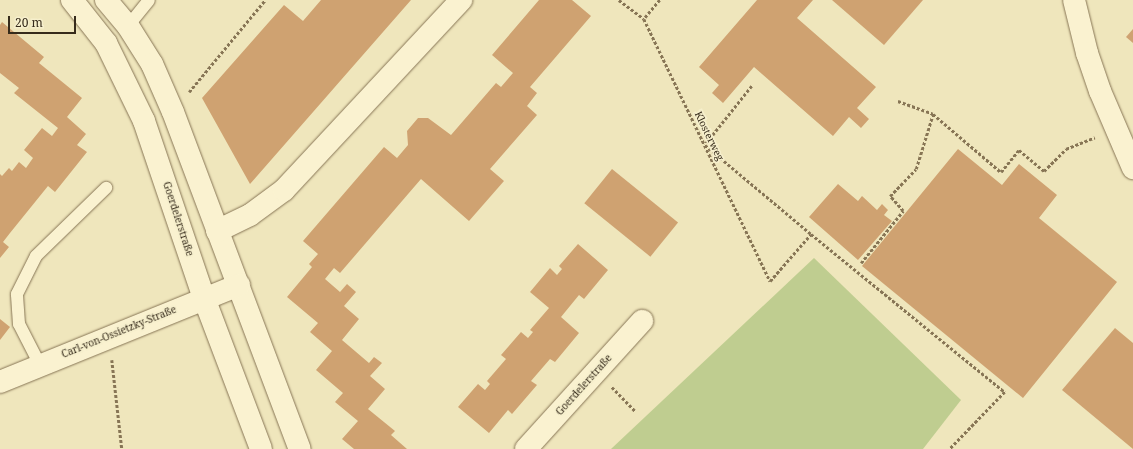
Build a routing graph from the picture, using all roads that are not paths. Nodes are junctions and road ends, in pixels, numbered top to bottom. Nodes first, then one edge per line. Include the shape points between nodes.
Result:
1 (72, 0) edge
2 (106, 0) edge
3 (149, 0) edge
4 (460, 0) edge
5 (1074, 0) edge
6 (128, 26) junction
7 (1133, 168) edge
8 (106, 188) dead end
9 (217, 231) junction
10 (240, 285) junction
11 (204, 298) junction
12 (642, 321) dead end
13 (40, 365) junction
14 (0, 382) edge
15 (261, 449) edge
16 (300, 449) edge
17 (526, 449) edge

1 - 11 street, Goerdelerstraße via 106,43 144,121
2 - 6 street
3 - 6 lane
4 - 9 street via 284,190 250,215
5 - 7 street via 1087,53
6 - 9 street via 152,64 173,112
8 - 13 lane via 36,256 16,294 19,324
9 - 10 street
10 - 11 street, Carl-von-Ossietzky-Straße
10 - 16 street
11 - 13 street, Carl-von-Ossietzky-Straße
11 - 15 street, Goerdelerstraße
12 - 17 street, Goerdelerstraße
13 - 14 street, Carl-von-Ossietzky-Straße

